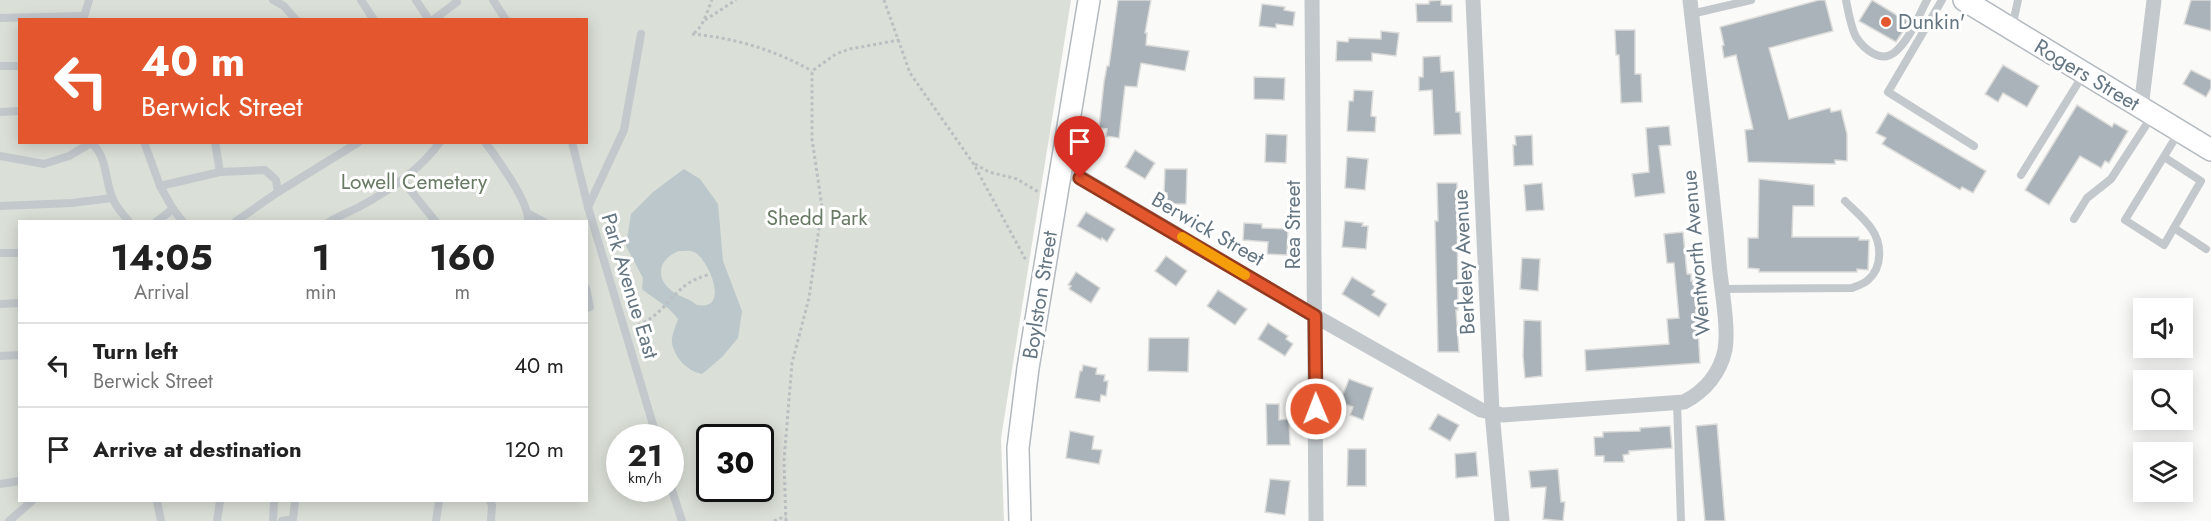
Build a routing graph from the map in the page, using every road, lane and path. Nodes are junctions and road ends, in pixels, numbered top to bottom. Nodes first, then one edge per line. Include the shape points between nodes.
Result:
1 (89, 0) edge
2 (273, 0) edge
3 (362, 0) edge
4 (416, 0) edge
5 (456, 0) edge
6 (493, 0) edge
7 (712, 0) edge
8 (736, 0) edge
9 (884, 0) edge
10 (1089, 0) edge
11 (1312, 0) edge
12 (1473, 0) edge
13 (1751, 0) edge
14 (1846, 0) edge
15 (1927, 0) edge
16 (1940, 0) edge
17 (1964, 0) edge
18 (2018, 0) edge
19 (2154, 0) edge
20 (1690, 7) edge
21 (0, 18) edge
22 (83, 18) edge
23 (294, 18) edge
24 (373, 18) edge
25 (428, 18) edge
26 (437, 18) edge
27 (505, 18) edge
28 (704, 20) junction
29 (2012, 29) junction
30 (641, 34) dead end
31 (899, 40) junction
32 (0, 66) edge
33 (18, 66) edge
34 (812, 71) junction
35 (2084, 73) junction
36 (18, 111) edge
37 (2147, 111) junction
38 (0, 112) edge
39 (2180, 131) junction
40 (90, 144) edge
41 (93, 144) edge
42 (145, 144) edge
43 (215, 144) edge
44 (355, 144) edge
45 (439, 144) edge
46 (485, 144) edge
47 (572, 144) edge
48 (1974, 146) dead end
49 (2211, 150) edge
50 (0, 156) edge
51 (2164, 157) junction
52 (973, 163) junction
53 (1061, 166) junction
54 (219, 172) junction
55 (2021, 175) dead end
56 (402, 180) junction
57 (160, 186) junction
58 (278, 192) junction
59 (1042, 194) dead end
60 (112, 198) junction
61 (1845, 201) dead end
62 (0, 206) edge
63 (588, 207) junction
64 (172, 208) junction
65 (529, 218) edge
66 (2074, 219) dead end
67 (128, 220) edge
68 (158, 220) edge
69 (181, 220) edge
70 (238, 220) edge
71 (333, 220) edge
72 (434, 220) edge
73 (2174, 228) junction
74 (2206, 249) dead end
75 (18, 253) edge
76 (0, 254) edge
77 (1030, 269) dead end
78 (708, 275) dead end
79 (1722, 289) junction
80 (18, 303) edge
81 (0, 304) edge
82 (1315, 316) junction
83 (638, 325) dead end
84 (18, 355) edge
85 (0, 356) edge
86 (1677, 403) junction
87 (1492, 412) junction
88 (653, 424) edge
89 (18, 481) edge
90 (0, 484) edge
91 (31, 502) edge
92 (157, 502) edge
93 (220, 502) edge
94 (274, 502) edge
95 (296, 502) edge
96 (440, 502) edge
97 (490, 502) edge
98 (676, 502) edge
99 (786, 516) junction
100 (296, 520) edge
101 (9, 521) edge
102 (161, 521) edge
103 (217, 521) edge
104 (273, 521) edge
105 (282, 521) edge
106 (436, 521) edge
107 (491, 521) edge
108 (682, 521) edge
109 (774, 521) edge
110 (786, 521) edge
111 (1020, 521) edge
112 (1316, 521) edge
113 (1502, 521) edge
114 (1681, 521) edge

1 - 22 lane
2 - 23 lane
3 - 24 lane
4 - 25 lane
5 - 26 lane
6 - 27 lane
7 - 28 path
8 - 28 path
9 - 31 path
10 - 53 main road, Boylston Street
11 - 82 street, Rea Street
12 - 87 street, Berkeley Avenue
13 - 20 lane
14 - 15 lane via 1856,36 1881,57 1896,51
16 - 48 lane via 1888,92
17 - 29 main road, Rogers Street
18 - 29 lane
19 - 37 street
20 - 79 street, Wentworth Avenue
21 - 22 lane
28 - 34 path via 692,34 760,48
29 - 35 main road, Rogers Street
30 - 63 lane via 624,130
31 - 34 path via 850,49
31 - 52 path via 910,73
32 - 33 lane
34 - 99 path via 812,139 822,207 809,298 792,363 786,422
35 - 37 main road, Rogers Street
35 - 55 lane
36 - 38 lane
37 - 39 main road, Rogers Street
37 - 66 lane via 2111,178 2087,198
39 - 49 main road, Rogers Street
39 - 51 lane
40 - 50 lane via 44,164
41 - 60 lane via 107,172
42 - 57 lane
43 - 54 lane
44 - 58 lane
45 - 56 lane
46 - 65 lane via 510,178
47 - 63 lane, Park Avenue East
51 - 73 lane via 2201,181
51 - 73 lane via 2125,220 2164,245
52 - 59 path via 1017,179
52 - 77 path
53 - 82 street, Berwick Street
53 - 111 main road, Boylston Street via 1018,448
54 - 57 lane
54 - 58 lane via 265,170 276,180
56 - 71 lane
56 - 72 lane
57 - 64 lane
58 - 70 lane
60 - 62 lane
60 - 67 lane
61 - 79 lane via 1873,230 1878,244 1880,256 1867,281 1852,288
63 - 88 lane, Park Avenue East
64 - 68 lane
64 - 69 lane
73 - 74 lane
75 - 76 lane
78 - 83 path via 694,278 650,321
79 - 86 street, Wentworth Avenue via 1726,340 1722,359 1707,385 1693,398
80 - 81 lane
82 - 87 street, Berwick Street via 1481,410
82 - 112 street, Rea Street
84 - 85 lane
86 - 87 street, Wentworth Avenue via 1503,415
86 - 114 lane
87 - 113 street, Berkeley Avenue
89 - 90 lane
91 - 101 lane
92 - 102 lane
93 - 103 lane
94 - 104 lane
95 - 100 lane
96 - 106 lane
97 - 107 lane
98 - 108 lane
99 - 109 path
99 - 110 path
100 - 105 lane

